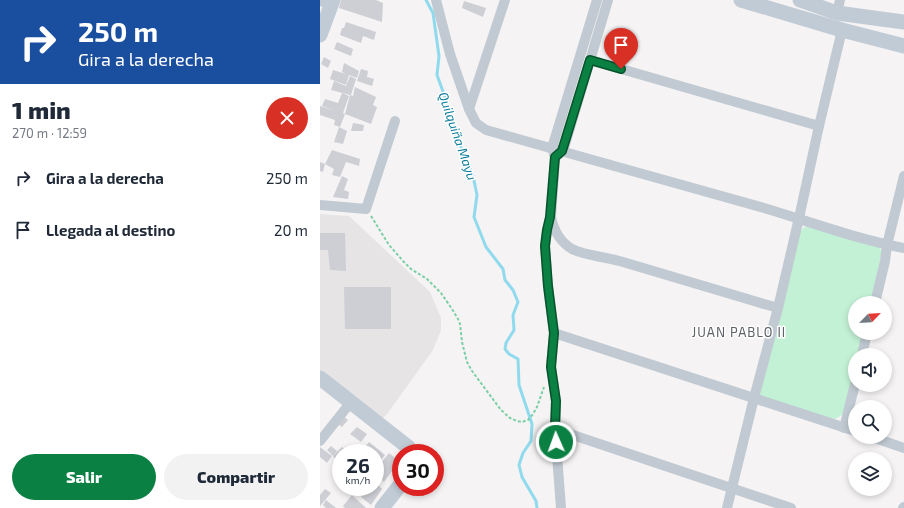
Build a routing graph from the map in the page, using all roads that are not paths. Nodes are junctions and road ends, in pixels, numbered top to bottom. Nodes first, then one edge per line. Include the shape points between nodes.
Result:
1 (436, 0) edge
2 (505, 0) edge
3 (597, 0) edge
4 (608, 0) edge
5 (741, 0) edge
6 (800, 0) edge
7 (328, 1) edge
8 (839, 6) edge
9 (904, 22) edge
10 (842, 30) junction
11 (320, 34) edge
12 (904, 46) edge
13 (590, 60) junction
14 (469, 109) junction
15 (395, 122) dead end
16 (819, 126) junction
17 (557, 152) junction
18 (904, 176) edge
19 (320, 205) edge
20 (550, 217) junction
21 (799, 218) junction
22 (887, 245) junction
23 (904, 248) edge
24 (877, 296) edge
25 (778, 308) junction
26 (554, 333) junction
27 (320, 378) edge
28 (853, 392) edge
29 (754, 398) junction
30 (351, 402) junction
31 (844, 428) junction
32 (555, 429) junction
33 (848, 429) edge
34 (320, 441) edge
35 (403, 444) edge
36 (892, 444) edge
37 (904, 448) edge
38 (732, 488) junction
39 (392, 495) edge
40 (382, 508) edge
41 (561, 508) edge
42 (727, 508) edge
43 (791, 508) edge

1 - 14 street via 450,54
2 - 14 street
3 - 17 street
4 - 13 street
5 - 10 street
6 - 8 street
7 - 11 street
8 - 9 street
10 - 12 street
10 - 16 street
13 - 16 street
13 - 17 street
14 - 17 street via 476,123 486,130
15 - 19 street via 366,209
16 - 21 street
17 - 20 street
17 - 21 street
18 - 22 street
20 - 25 street via 558,236 572,249
20 - 26 street via 545,254
21 - 22 street
21 - 25 street
22 - 23 street
22 - 24 street
25 - 29 street
26 - 29 street
26 - 32 street via 551,367 556,401
27 - 30 street
28 - 31 street
29 - 31 street
29 - 38 street
30 - 34 street
30 - 35 street
31 - 33 street
32 - 38 street
32 - 41 street
36 - 37 street
38 - 42 street
38 - 43 street
39 - 40 street

